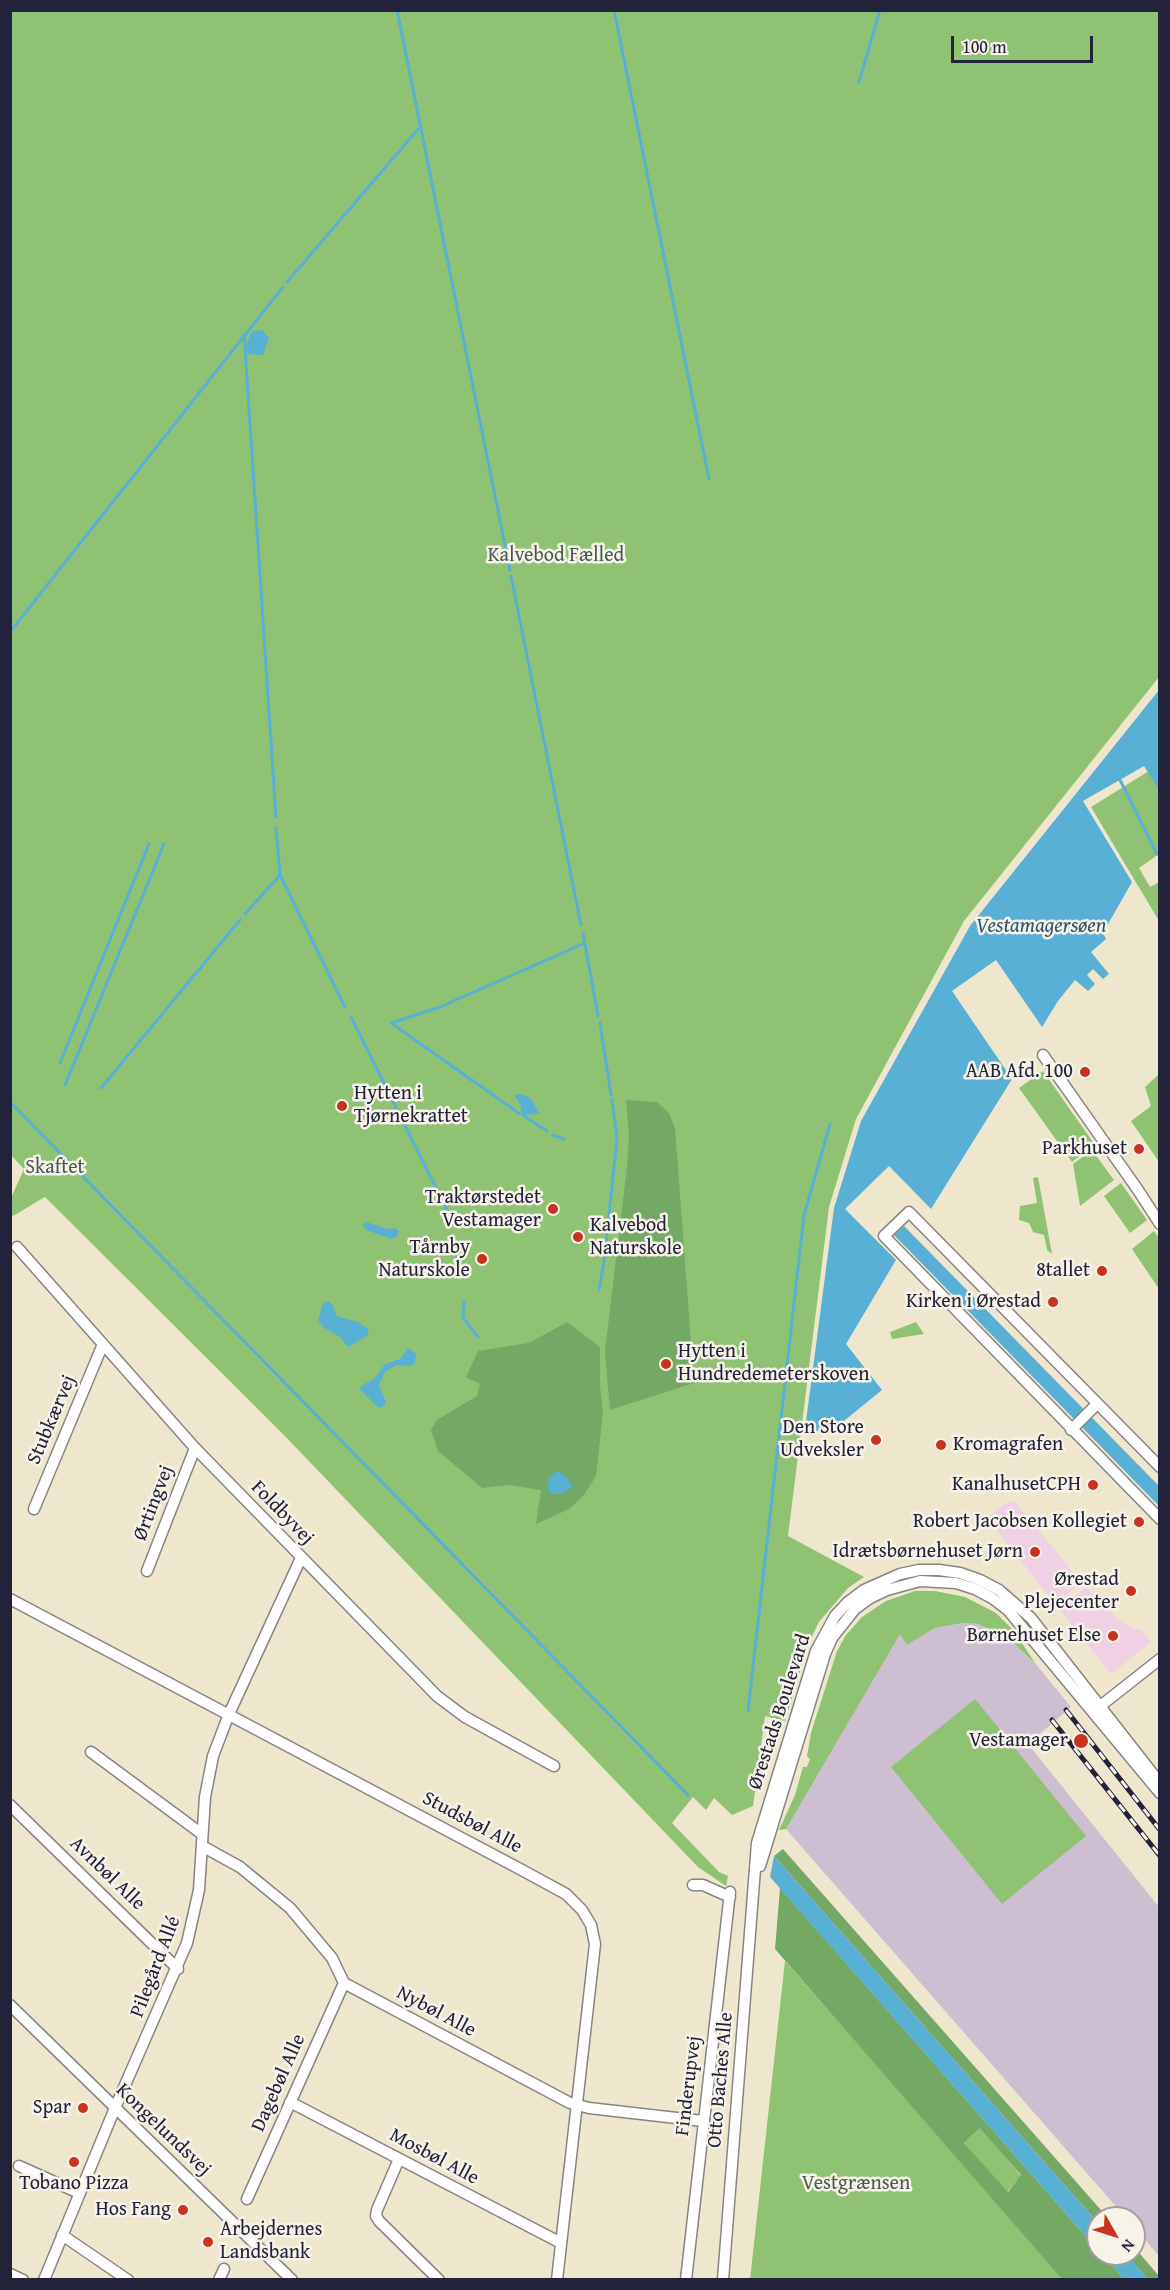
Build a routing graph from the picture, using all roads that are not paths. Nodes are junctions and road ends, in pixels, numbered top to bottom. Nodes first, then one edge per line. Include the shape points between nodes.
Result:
1 (1043, 1055) dead end
2 (1158, 1221) edge
3 (17, 1248) dead end
4 (103, 1344) junction
5 (1094, 1407) junction
6 (1073, 1428) junction
7 (195, 1448) junction
8 (1160, 1467) edge
9 (34, 1509) dead end
10 (1160, 1518) edge
11 (301, 1558) junction
12 (147, 1571) dead end
13 (10, 1599) edge
14 (1160, 1659) edge
15 (1095, 1709) junction
16 (229, 1714) junction
17 (91, 1752) dead end
18 (554, 1766) dead end
19 (1160, 1783) edge
20 (1160, 1793) edge
21 (10, 1805) edge
22 (767, 1826) joint
23 (202, 1834) junction
24 (201, 1846) junction
25 (693, 1885) dead end
26 (178, 1969) junction
27 (344, 1983) junction
28 (10, 2005) edge
29 (290, 2102) junction
30 (576, 2105) junction
31 (115, 2108) junction
32 (703, 2121) junction
33 (399, 2159) junction
34 (19, 2166) dead end
35 (79, 2193) junction
36 (247, 2199) dead end
37 (62, 2235) junction
38 (561, 2243) junction
39 (224, 2269) dead end
40 (10, 2274) edge
41 (23, 2280) edge
42 (44, 2280) edge
43 (128, 2280) edge
44 (219, 2280) edge
45 (292, 2280) edge
46 (439, 2280) edge
47 (557, 2280) edge
48 (686, 2280) edge
49 (723, 2280) edge

1 - 2 street
3 - 4 street, Foldbyvej
4 - 7 street, Foldbyvej
4 - 9 street, Stubkærvej
5 - 6 street
5 - 6 street via 909,1212 884,1236
5 - 8 street
6 - 10 street
7 - 11 street, Foldbyvej
7 - 12 street, Ørtingvej
11 - 16 street, Pilegård Allé
11 - 18 street, Foldbyvej via 437,1695 465,1717
13 - 16 street, Studsbøl Alle
14 - 15 street
15 - 19 street, Ørestads Boulevard
15 - 20 street, Ørestads Boulevard
15 - 22 street, Ørestads Boulevard via 1030,1618 999,1590 960,1573 939,1570 881,1580 855,1596 824,1633
16 - 23 street, Pilegård Allé via 213,1756
16 - 30 street, Studsbøl Alle via 566,1894 582,1910 591,1925 595,1944
17 - 23 street
21 - 26 street, Avnbøl Alle
22 - 49 street, Otto Baches Alle via 755,1860
23 - 24 street, Pilegård Allé
24 - 26 street, Pilegård Allé via 195,1918
24 - 27 street via 240,1867 290,1908 332,1958
25 - 32 street, Finderupvej via 730,1895
26 - 31 street, Pilegård Allé
27 - 29 street, Dagebøl Alle
27 - 30 street, Nybøl Alle
28 - 31 street, Kongelundsvej
29 - 33 street, Mosbøl Alle
29 - 36 street, Dagebøl Alle
30 - 32 street, Nybøl Alle
30 - 38 street, Studsbøl Alle
31 - 35 street, Pilegård Allé
31 - 45 street, Kongelundsvej
32 - 48 street, Finderupvej
33 - 38 street, Mosbøl Alle
33 - 46 street via 376,2216
34 - 35 street
35 - 37 street, Pilegård Allé
37 - 42 street, Pilegård Allé
37 - 43 street
38 - 47 street, Studsbøl Alle
39 - 44 street
40 - 41 street

